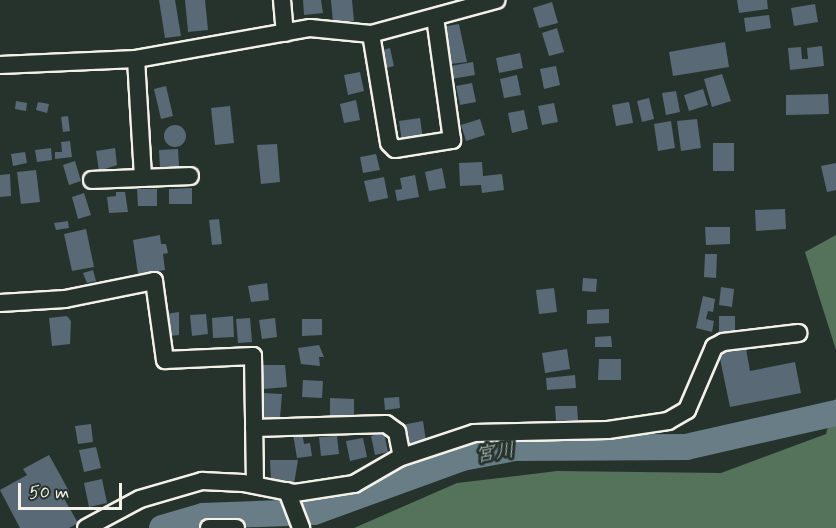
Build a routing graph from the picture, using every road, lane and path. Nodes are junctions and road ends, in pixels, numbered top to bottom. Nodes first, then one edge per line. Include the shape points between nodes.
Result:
1 (282, 0) edge
2 (496, 0) edge
3 (435, 17) junction
4 (285, 33) junction
5 (371, 34) junction
6 (136, 59) junction
7 (0, 65) edge
8 (190, 176) dead end
9 (142, 178) junction
10 (92, 180) dead end
11 (0, 303) edge
12 (798, 333) dead end
13 (254, 428) junction
14 (402, 457) junction
15 (255, 485) junction
16 (288, 496) junction
17 (86, 528) edge
18 (209, 528) edge
19 (236, 528) edge
20 (301, 528) edge

1 - 4 street
2 - 3 street
3 - 5 street
3 - 5 street via 452,140 395,149 389,143
4 - 5 street via 310,28
4 - 6 street
6 - 7 street
6 - 9 street
8 - 9 street
9 - 10 street
11 - 13 street via 65,299 154,281 165,360 253,357
12 - 14 street via 734,340 714,347 687,410 668,421 608,430 474,433
13 - 14 street via 386,424 397,432
13 - 15 street
14 - 16 street via 354,484
15 - 16 street
15 - 17 street via 202,481 140,499
16 - 20 street
18 - 19 street

